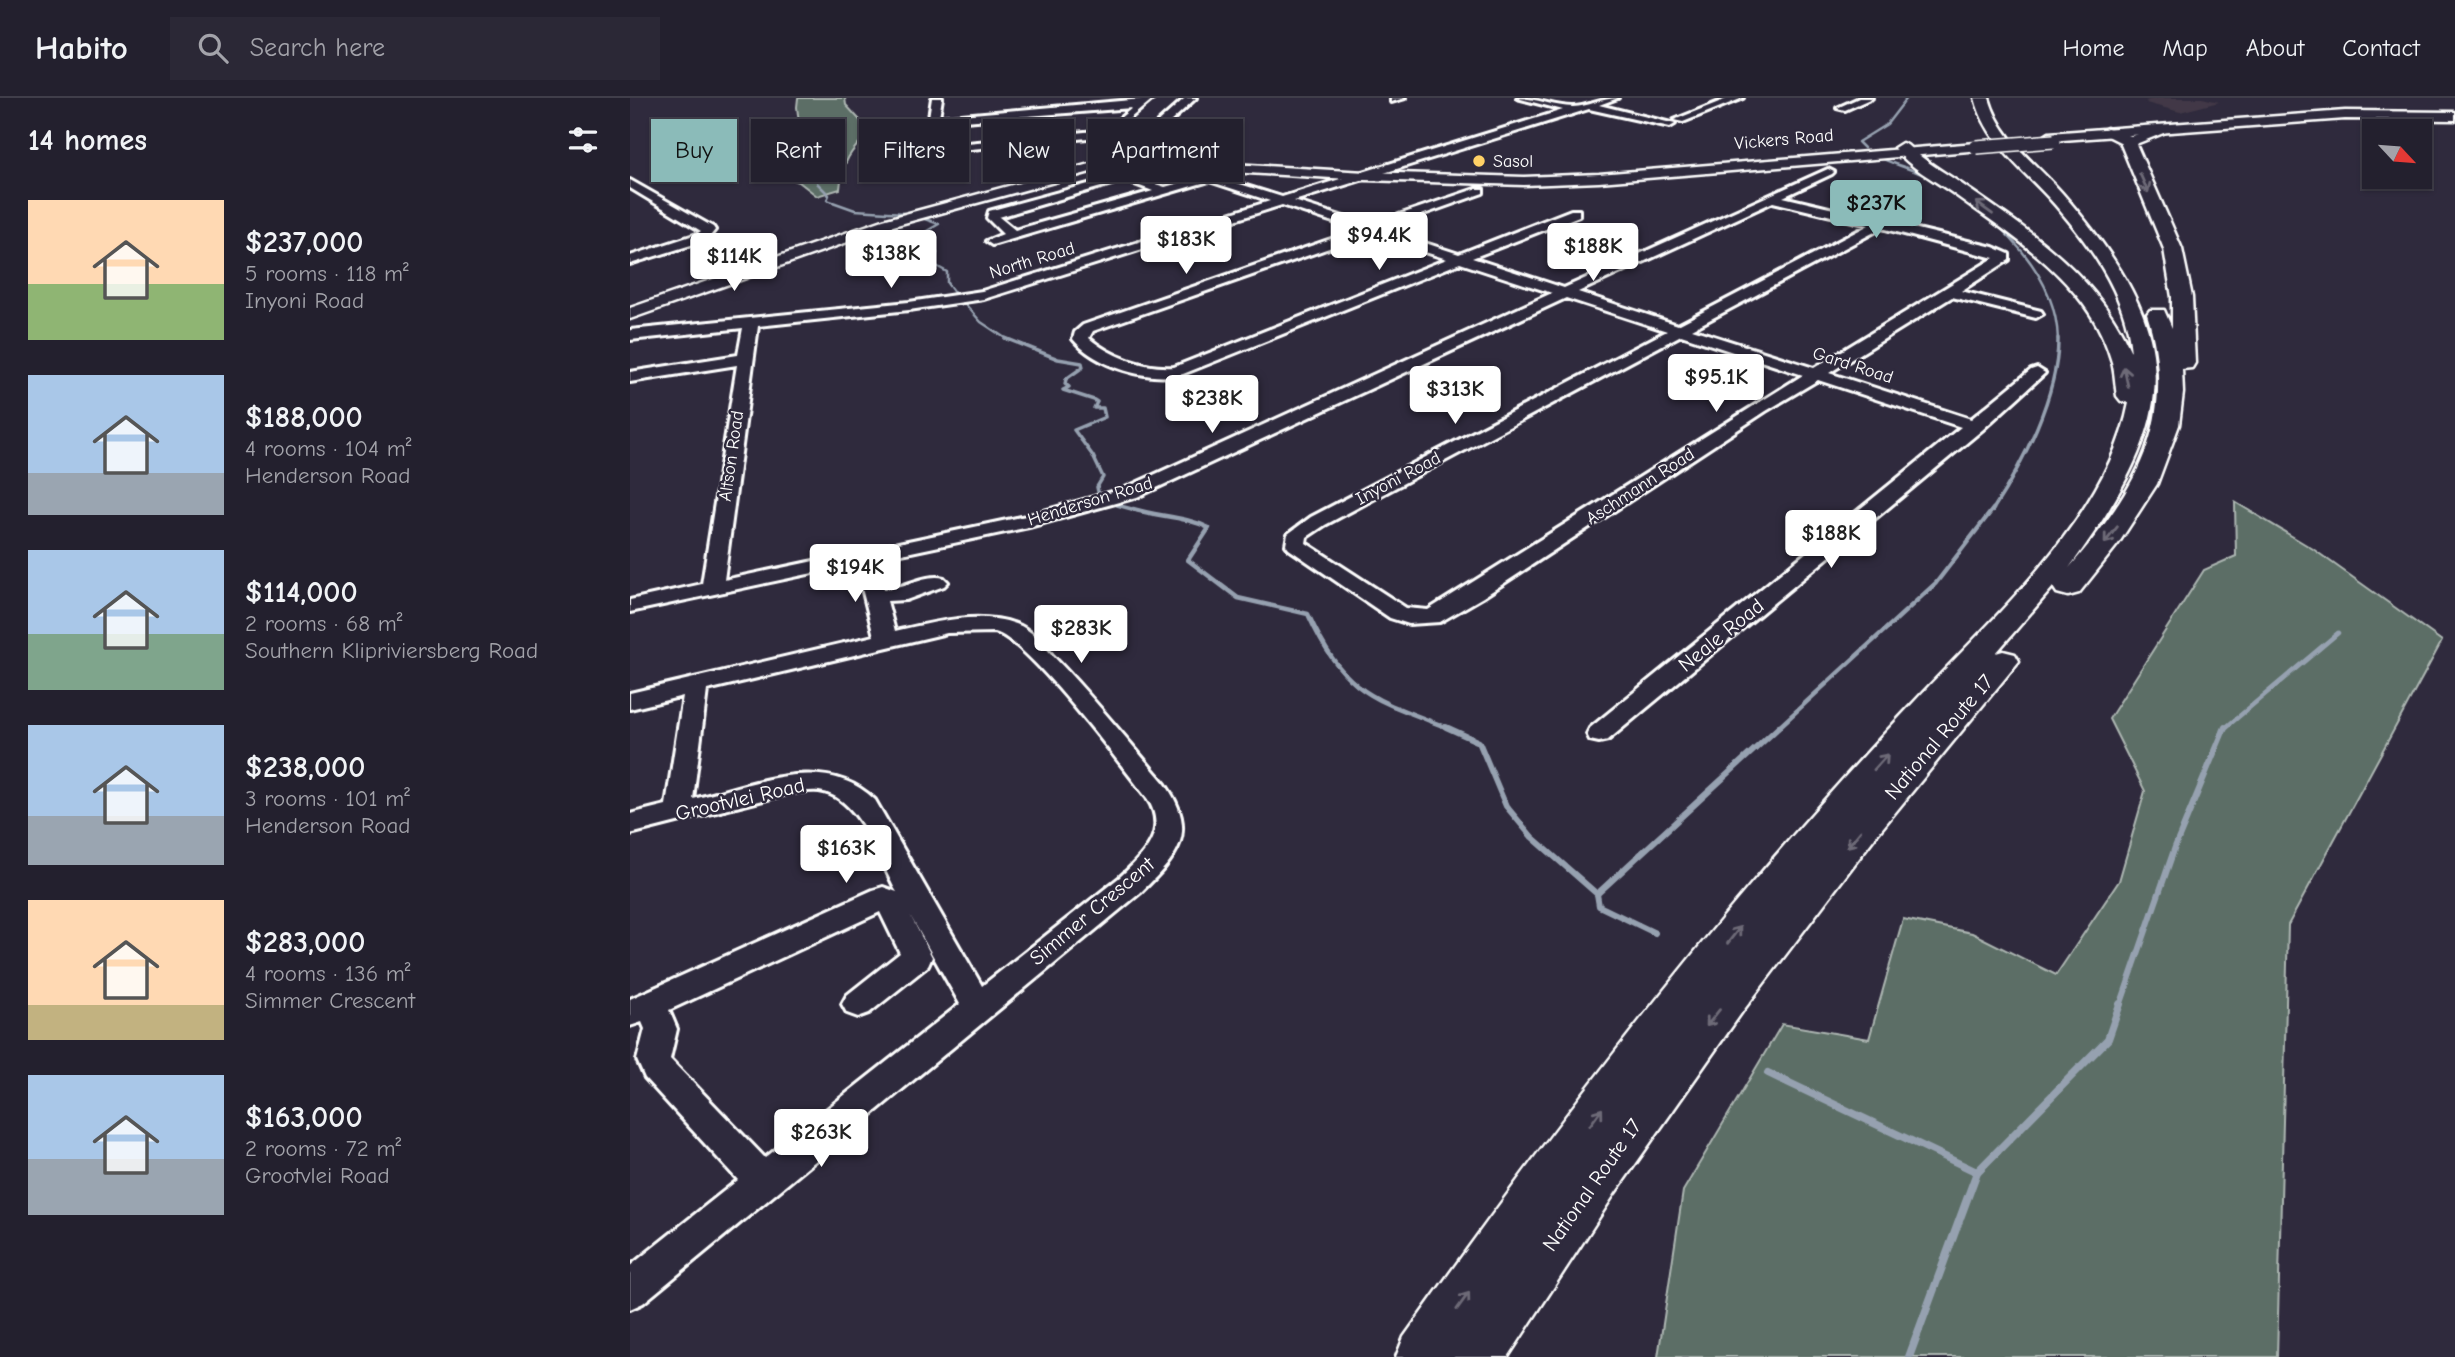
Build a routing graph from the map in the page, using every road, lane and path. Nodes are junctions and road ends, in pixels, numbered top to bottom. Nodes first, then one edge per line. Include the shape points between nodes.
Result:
1 (1191, 98) edge
2 (1522, 98) edge
3 (1613, 98) edge
4 (1738, 98) edge
5 (1867, 98) edge
6 (1982, 98) edge
7 (1996, 98) edge
8 (1145, 101) edge
9 (937, 102) edge
10 (948, 105) dead end
11 (1589, 106) junction
12 (1842, 108) dead end
13 (1575, 110) junction
14 (2455, 117) edge
15 (944, 119) edge
16 (1123, 119) edge
17 (1166, 119) edge
18 (2159, 132) joint
19 (1088, 135) edge
20 (2118, 137) junction
21 (1484, 138) junction
22 (969, 146) edge
23 (1904, 150) junction
24 (1243, 166) edge
25 (1088, 167) edge
26 (1414, 169) junction
27 (1243, 170) edge
28 (1828, 172) dead end
29 (1367, 174) junction
30 (1330, 178) junction
31 (630, 183) edge
32 (1165, 191) junction
33 (1479, 191) dead end
34 (1772, 198) junction
35 (1280, 202) junction
36 (1574, 213) dead end
37 (1880, 224) junction
38 (1368, 230) junction
39 (1011, 234) junction
40 (992, 241) dead end
41 (1458, 259) junction
42 (630, 260) edge
43 (713, 282) junction
44 (1950, 292) junction
45 (1564, 293) junction
46 (630, 308) edge
47 (630, 314) edge
48 (2036, 314) dead end
49 (751, 323) junction
50 (1683, 330) junction
51 (630, 335) edge
52 (746, 359) junction
53 (2037, 373) dead end
54 (1819, 374) junction
55 (630, 377) edge
56 (1976, 426) junction
57 (2130, 445) junction
58 (2138, 497) junction
59 (846, 560) junction
60 (937, 582) dead end
61 (712, 589) junction
62 (1475, 592) joint
63 (875, 595) junction
64 (630, 606) edge
65 (886, 640) junction
66 (696, 686) junction
67 (630, 701) edge
68 (1599, 734) dead end
69 (678, 812) junction
70 (630, 824) edge
71 (858, 1004) dead end
72 (978, 1007) junction
73 (640, 1008) edge
74 (763, 1181) junction
75 (630, 1290) edge
76 (1424, 1357) edge
77 (1475, 1357) edge

1 - 17 street
2 - 13 street
3 - 11 street, North Road
4 - 11 street via 1674,122
5 - 12 street
6 - 57 highway via 2000,137 2099,246 2136,314 2144,345 2145,379
7 - 58 highway, National Route 17 via 2011,134 2118,248 2157,314 2170,361 2169,411
8 - 15 street
8 - 16 street
9 - 10 street
11 - 13 street, North Road
13 - 21 street, North Road
14 - 18 main road, Vickers Road via 2343,118
14 - 20 main road, Vickers Road via 2345,115
18 - 20 highway
19 - 22 street
20 - 23 main road, Vickers Road, bridge
20 -> 58 highway via 2173,249 2184,327 2179,423 2157,477
21 - 26 street, North Road
21 - 29 street, North Road
23 - 26 main road, Vickers Road via 1569,175
23 - 29 main road, Vickers Road via 1548,180
57 -> 23 highway via 2124,370 2115,337 2098,308 2050,256
24 - 29 main road, Vickers Road
25 - 43 main road via 888,223
26 - 29 main road, Vickers Road
27 - 30 main road, Vickers Road
28 - 34 street, Henderson Road
29 - 30 main road, Vickers Road
29 - 35 street, North Road
30 - 35 street, North Road
31 - 42 street via 709,231
32 - 35 street, Gard Road via 1203,176
32 - 39 street
32 - 39 street via 1118,179 994,213 993,218
33 - 38 street
34 - 37 street
34 - 45 street, Henderson Road
35 - 38 street, Gard Road
35 - 49 street, North Road via 976,297
36 - 41 street
37 - 44 street, Aschmann Road via 2004,257
37 - 50 street, Inyoni Road
38 - 41 street, Gard Road
38 - 41 street via 1088,328 1082,342 1151,372 1171,373
39 - 40 street
41 - 45 street, Gard Road
43 - 46 main road
43 - 47 main road
44 - 48 street
44 - 54 street, Aschmann Road
45 - 50 street, Gard Road
45 - 59 street, Henderson Road via 1130,493
49 - 51 street, North Road
49 - 52 street, Altson Road
50 - 54 street, Gard Road
50 - 62 street, Inyoni Road via 1416,468 1296,537 1296,545 1304,552 1409,617 1432,617
52 - 55 street
52 - 61 street, Altson Road
53 - 56 street, Neale Road
54 - 56 street, Gard Road
54 - 62 street, Aschmann Road via 1760,407
56 - 68 street, Neale Road
76 -> 57 highway via 1638,1059 1754,909 2078,538
58 -> 77 highway, National Route 17 via 2092,559 1815,885 1716,1013 1631,1128
59 - 61 street, Henderson Road
59 - 63 street via 870,578
60 - 63 street via 898,595
61 - 64 street, Henderson Road
63 - 65 street
65 - 66 street, Simmer Crescent
65 - 72 street, Simmer Crescent via 960,624 1011,629 1070,687 1156,791 1167,812 1167,842 1148,868
66 - 67 street, Simmer Crescent
66 - 69 street
69 - 70 street, Grootvlei Road
69 - 72 street, Grootvlei Road via 791,784 818,782 854,795 866,807
71 - 73 street via 918,957 883,898
72 - 74 street, Simmer Crescent
73 - 74 street via 661,1029 653,1060 657,1068
74 - 75 street, Simmer Crescent

